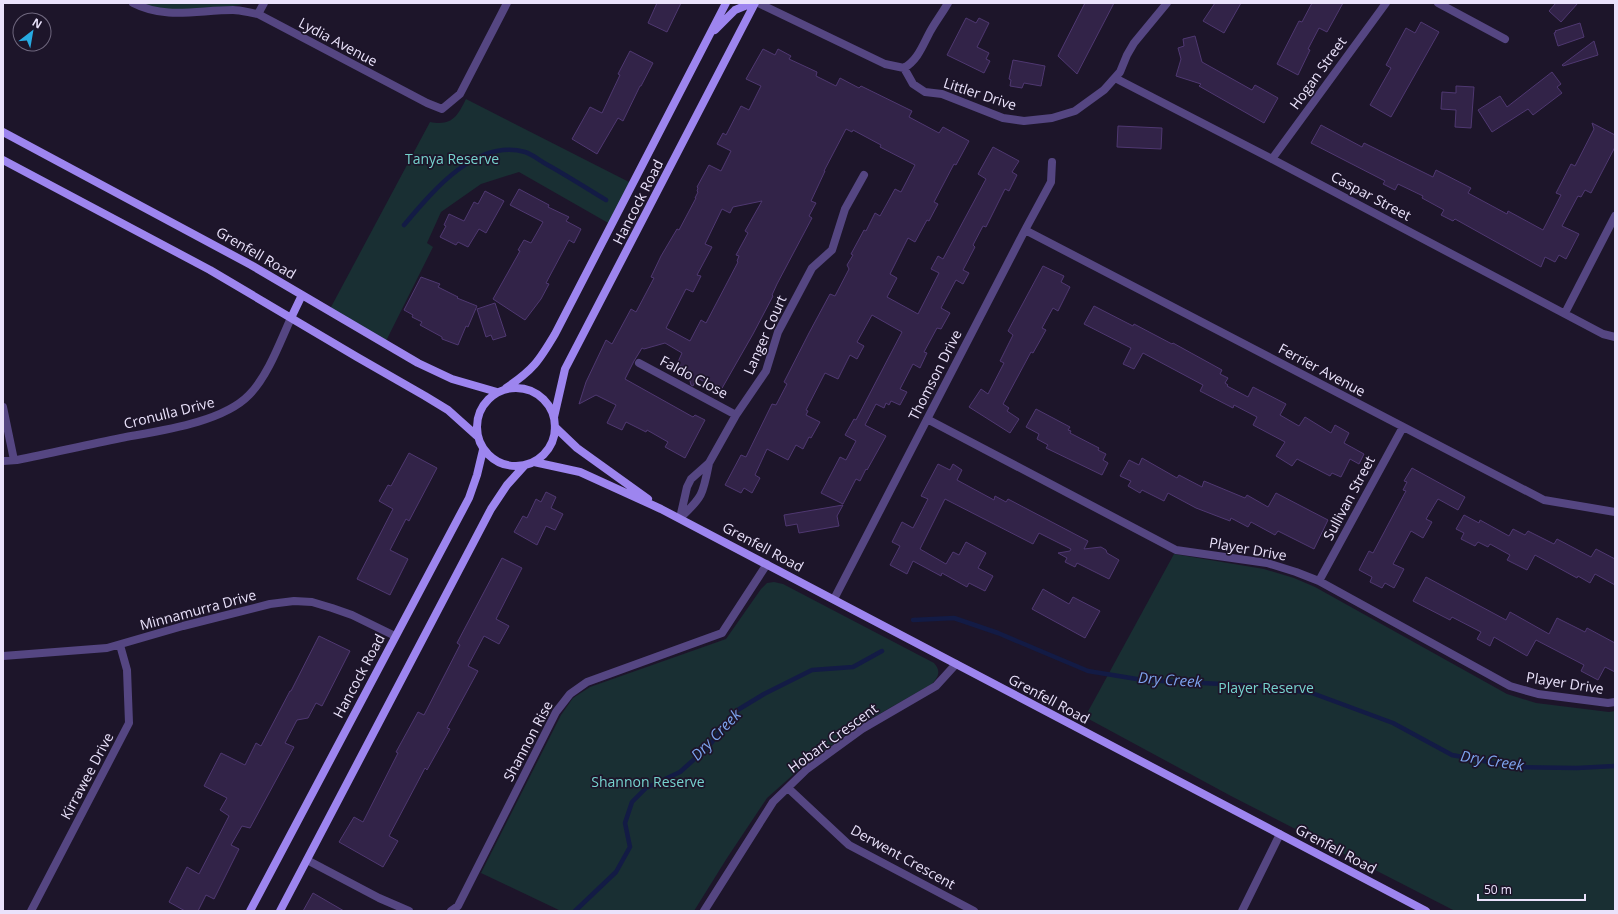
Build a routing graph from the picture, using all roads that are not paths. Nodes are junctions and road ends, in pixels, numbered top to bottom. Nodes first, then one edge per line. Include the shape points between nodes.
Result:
1 (133, 3) edge
2 (264, 3) edge
3 (507, 3) edge
4 (726, 3) edge
5 (752, 3) edge
6 (755, 3) edge
7 (758, 3) edge
8 (948, 3) edge
9 (1167, 3) edge
10 (1386, 3) edge
11 (1438, 3) edge
12 (258, 14) junction
13 (709, 37) junction
14 (1505, 39) dead end
15 (904, 68) junction
16 (1115, 78) junction
17 (3, 132) edge
18 (1272, 159) junction
19 (3, 160) edge
20 (1052, 162) dead end
21 (864, 175) dead end
22 (1615, 216) edge
23 (1025, 230) junction
24 (302, 295) junction
25 (1565, 313) junction
26 (291, 318) junction
27 (1615, 337) edge
28 (639, 363) dead end
29 (506, 388) junction
30 (497, 392) junction
31 (3, 408) edge
32 (736, 415) junction
33 (554, 417) junction
34 (927, 419) junction
35 (555, 427) junction
36 (1403, 427) junction
37 (477, 436) junction
38 (483, 450) junction
39 (14, 460) junction
40 (3, 461) edge
41 (534, 462) junction
42 (709, 463) junction
43 (525, 465) junction
44 (661, 509) junction
45 (1615, 512) edge
46 (680, 518) junction
47 (767, 564) junction
48 (1319, 581) junction
49 (834, 599) junction
50 (395, 636) junction
51 (120, 645) junction
52 (3, 656) edge
53 (956, 664) junction
54 (1615, 702) edge
55 (788, 788) junction
56 (1280, 834) junction
57 (307, 860) junction
58 (31, 911) edge
59 (250, 911) edge
60 (280, 911) edge
61 (409, 911) edge
62 (451, 911) edge
63 (704, 911) edge
64 (974, 911) edge
65 (1242, 911) edge
66 (1426, 911) edge

1 - 12 street, Lydia Avenue via 145,9 172,14 235,10
2 - 12 street
3 - 12 street, Lydia Avenue via 460,94 442,109
4 - 13 main road, Hancock Road
5 - 13 main road via 735,10
6 - 33 main road, Hancock Road via 564,369
7 - 15 street via 885,64
8 - 15 street via 918,56
9 - 16 street, Littler Drive via 1134,43
10 - 18 street, Hogan Street
11 - 14 street
13 - 29 main road, Hancock Road via 544,351 532,369
15 - 16 street, Littler Drive via 913,84 925,92 942,94 1003,118 1024,121 1052,118 1075,111 1104,90
16 - 18 street, Caspar Street
17 - 24 main road, Grenfell Road
18 - 25 street, Caspar Street
19 - 26 main road via 210,270
20 - 23 street, Thomson Drive via 1051,182
21 - 32 street, Langer Court via 845,209 832,250 812,268 778,332 766,371
22 - 25 street
23 - 34 street, Thomson Drive
23 - 36 street, Ferrier Avenue
24 - 26 main road
24 - 30 main road, Grenfell Road via 418,363 452,379
25 - 27 street, Caspar Street via 1603,334
26 - 37 main road via 448,410
26 - 39 street, Cronulla Drive via 259,382 236,406 218,415 188,424
28 - 32 street, Faldo Close
29 - 30 main road
29 - 33 main road via 521,387 536,392 547,403
30 - 37 main road via 486,400 479,410
31 - 39 street
32 - 42 street, Langer Court
33 - 35 main road
34 - 48 street, Player Drive via 1176,550 1267,563
34 - 49 street, Thomson Drive
35 - 41 main road via 550,447
35 - 44 main road, Grenfell Road via 577,448
36 - 45 street, Ferrier Avenue via 1544,500
36 - 48 street, Sullivan Street
37 - 38 main road
38 - 43 main road via 502,464 513,467
38 - 50 main road, Hancock Road via 469,498
39 - 40 street, Cronulla Drive
41 - 43 main road
41 - 44 main road, Grenfell Road via 580,472
42 - 46 street, Langer Court via 701,495
42 - 46 street, Langer Court via 691,479
43 - 57 main road via 507,485 491,509
44 - 46 main road, Grenfell Road
46 - 47 main road, Grenfell Road
47 - 49 main road, Grenfell Road
47 - 62 street, Shannon Rise via 722,633 587,682 570,694 556,712 458,906
48 - 54 street, Player Drive via 1510,686 1538,694
49 - 53 main road, Grenfell Road
50 - 51 street, Minnamurra Drive via 332,608 312,602 294,601 183,626
50 - 59 main road, Hancock Road
51 - 52 street, Minnamurra Drive via 82,651
51 - 58 street, Kirrawee Drive via 127,670 130,723
53 - 55 street, Hobart Crescent via 936,686 862,729 807,769
53 - 56 main road, Grenfell Road
55 - 63 street, Hobart Crescent via 773,802
55 - 64 street, Derwent Crescent via 849,845
56 - 65 street
56 - 66 main road, Grenfell Road
57 - 60 main road
57 - 61 street

